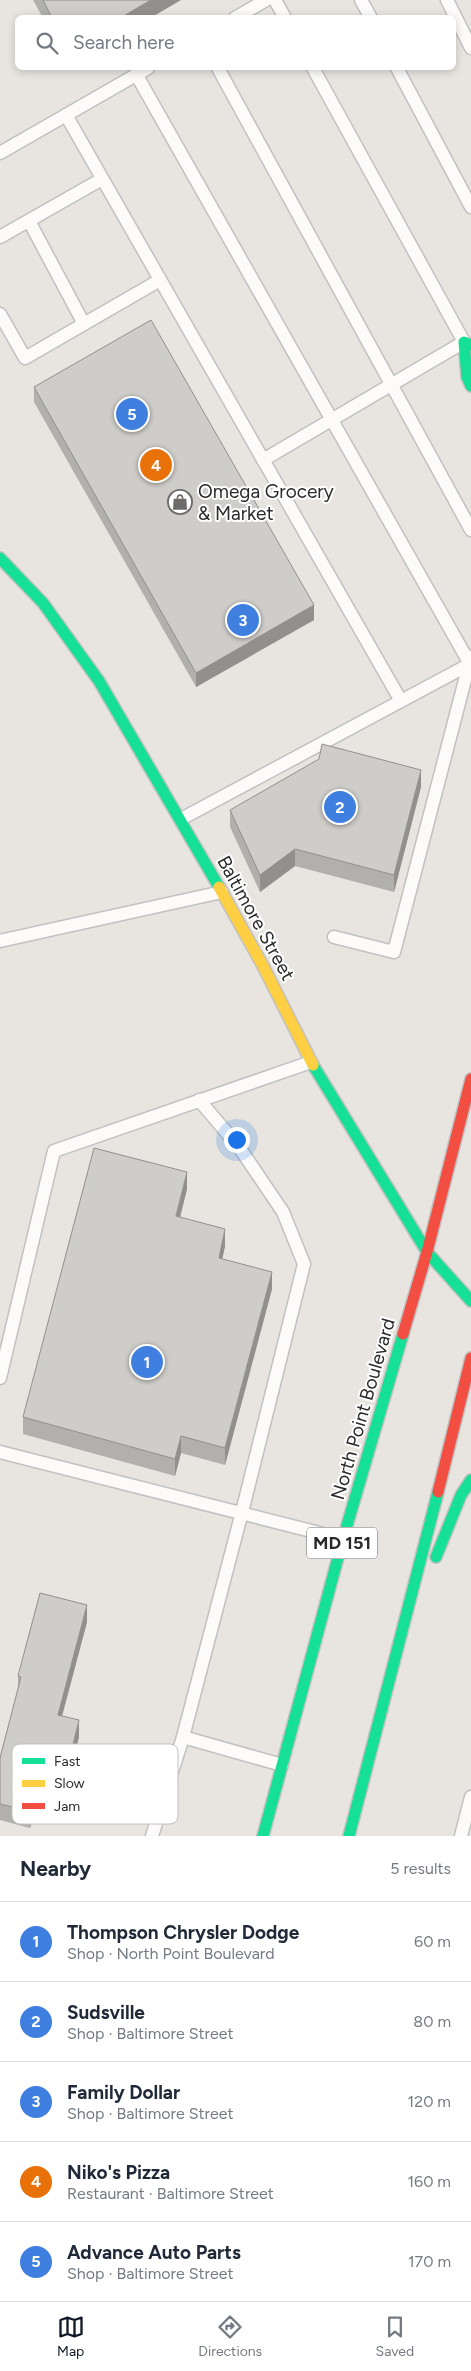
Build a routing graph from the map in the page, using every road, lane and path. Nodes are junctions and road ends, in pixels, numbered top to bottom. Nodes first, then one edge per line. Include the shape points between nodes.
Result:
1 (266, 0) edge
2 (275, 0) edge
3 (361, 0) edge
4 (447, 0) edge
5 (240, 15) edge
6 (283, 15) edge
7 (369, 15) edge
8 (454, 15) edge
9 (456, 18) edge
10 (471, 48) edge
11 (144, 70) edge
12 (219, 70) edge
13 (314, 70) edge
14 (398, 70) edge
15 (136, 74) junction
16 (66, 115) junction
17 (2, 148) edge
18 (102, 179) junction
19 (471, 207) edge
20 (29, 221) junction
21 (0, 237) edge
22 (160, 280) junction
23 (0, 314) edge
24 (84, 324) junction
25 (469, 342) edge
26 (392, 385) junction
27 (471, 386) edge
28 (331, 421) junction
29 (263, 460) junction
30 (471, 530) edge
31 (0, 558) edge
32 (470, 659) edge
33 (402, 701) junction
34 (181, 819) junction
35 (222, 892) junction
36 (334, 937) dead end
37 (0, 941) edge
38 (311, 1062) junction
39 (471, 1079) edge
40 (199, 1100) junction
41 (427, 1252) junction
42 (471, 1301) edge
43 (471, 1358) edge
44 (0, 1378) edge
45 (0, 1452) edge
46 (471, 1480) edge
47 (242, 1512) junction
48 (343, 1539) junction
49 (399, 1649) junction
50 (182, 1737) junction
51 (178, 1750) edge
52 (282, 1765) junction
53 (471, 1797) edge
54 (156, 1824) edge
55 (152, 1836) edge
56 (263, 1836) edge
57 (350, 1836) edge
58 (461, 1836) edge

1 - 5 lane
2 - 6 lane
3 - 7 lane
4 - 8 lane
9 - 10 lane
11 - 15 lane
12 - 26 lane
13 - 25 lane
14 - 19 lane
15 - 16 lane
15 - 28 lane
16 - 17 lane
16 - 18 lane
18 - 20 lane
18 - 22 lane
20 - 21 lane
20 - 24 lane
22 - 24 lane
22 - 29 lane
23 - 24 lane via 25,358
25 - 26 lane
25 - 27 main road via 467,377
26 - 28 lane
26 - 30 lane
28 - 29 lane
28 - 32 lane
29 - 33 lane
31 - 34 main road, Baltimore Street via 42,603 99,681
32 - 33 lane
32 - 36 lane via 394,952
33 - 34 lane
34 - 35 main road, Baltimore Street
35 - 37 lane
35 - 38 main road, Baltimore Street
38 - 40 lane
38 - 41 main road, Baltimore Street
39 - 41 main road, North Point Boulevard / MD 151
40 - 44 lane via 54,1151
40 - 47 lane via 239,1147 284,1212 304,1264
41 - 42 main road, Baltimore Street
41 - 48 main road, North Point Boulevard / MD 151
43 - 49 main road
45 - 47 lane
46 - 49 main road via 461,1495
47 - 48 lane
47 - 50 lane
48 - 52 main road, North Point Boulevard / MD 151
49 - 57 main road
50 - 51 lane
50 - 52 lane
52 - 56 main road, North Point Boulevard / MD 151
53 - 58 lane
54 - 55 lane

